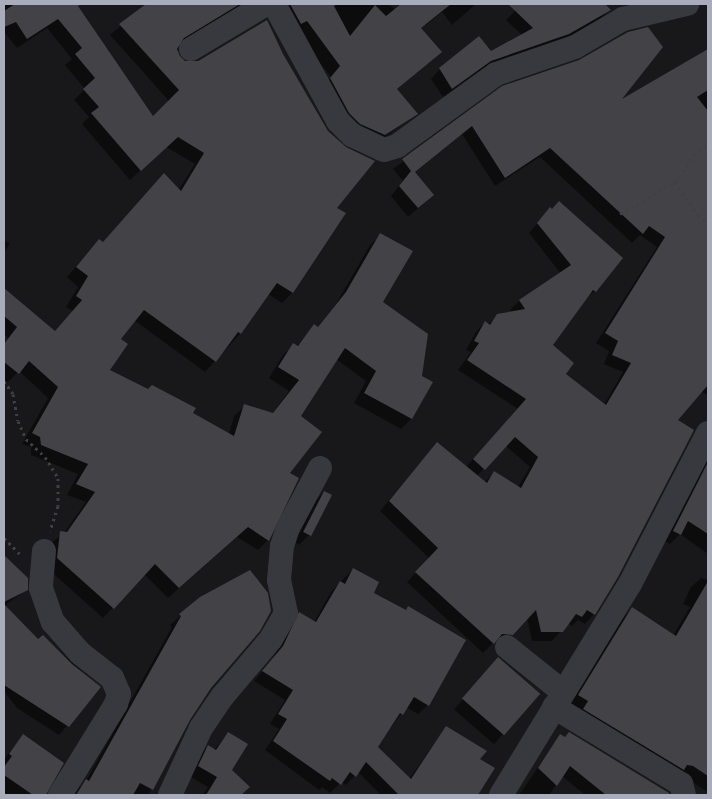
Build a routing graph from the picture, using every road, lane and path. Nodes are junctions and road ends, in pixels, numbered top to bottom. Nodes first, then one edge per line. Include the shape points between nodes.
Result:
1 (266, 4) edge
2 (274, 4) edge
3 (687, 4) edge
4 (191, 49) dead end
5 (708, 144) edge
6 (675, 182) junction
7 (620, 214) dead end
8 (708, 223) edge
9 (4, 381) edge
10 (708, 434) edge
11 (320, 468) dead end
12 (44, 551) joint
13 (507, 647) dead end
14 (559, 700) junction
15 (60, 795) edge
16 (170, 795) edge
17 (501, 795) edge
18 (684, 795) edge

1 - 4 street
2 - 3 street via 338,121 360,140 384,150 397,146 496,74 575,47 623,19
5 - 6 path via 694,156
6 - 7 path
6 - 8 path via 698,215
9 - 12 path via 12,394 26,439 45,457 58,478 58,506
10 - 14 street via 651,545
11 - 16 street via 282,546 279,580 286,613 271,639 222,697 201,728
12 - 15 street via 41,588 53,622 80,654 112,678 119,694
13 - 14 street
14 - 17 street
14 - 18 street via 681,784

